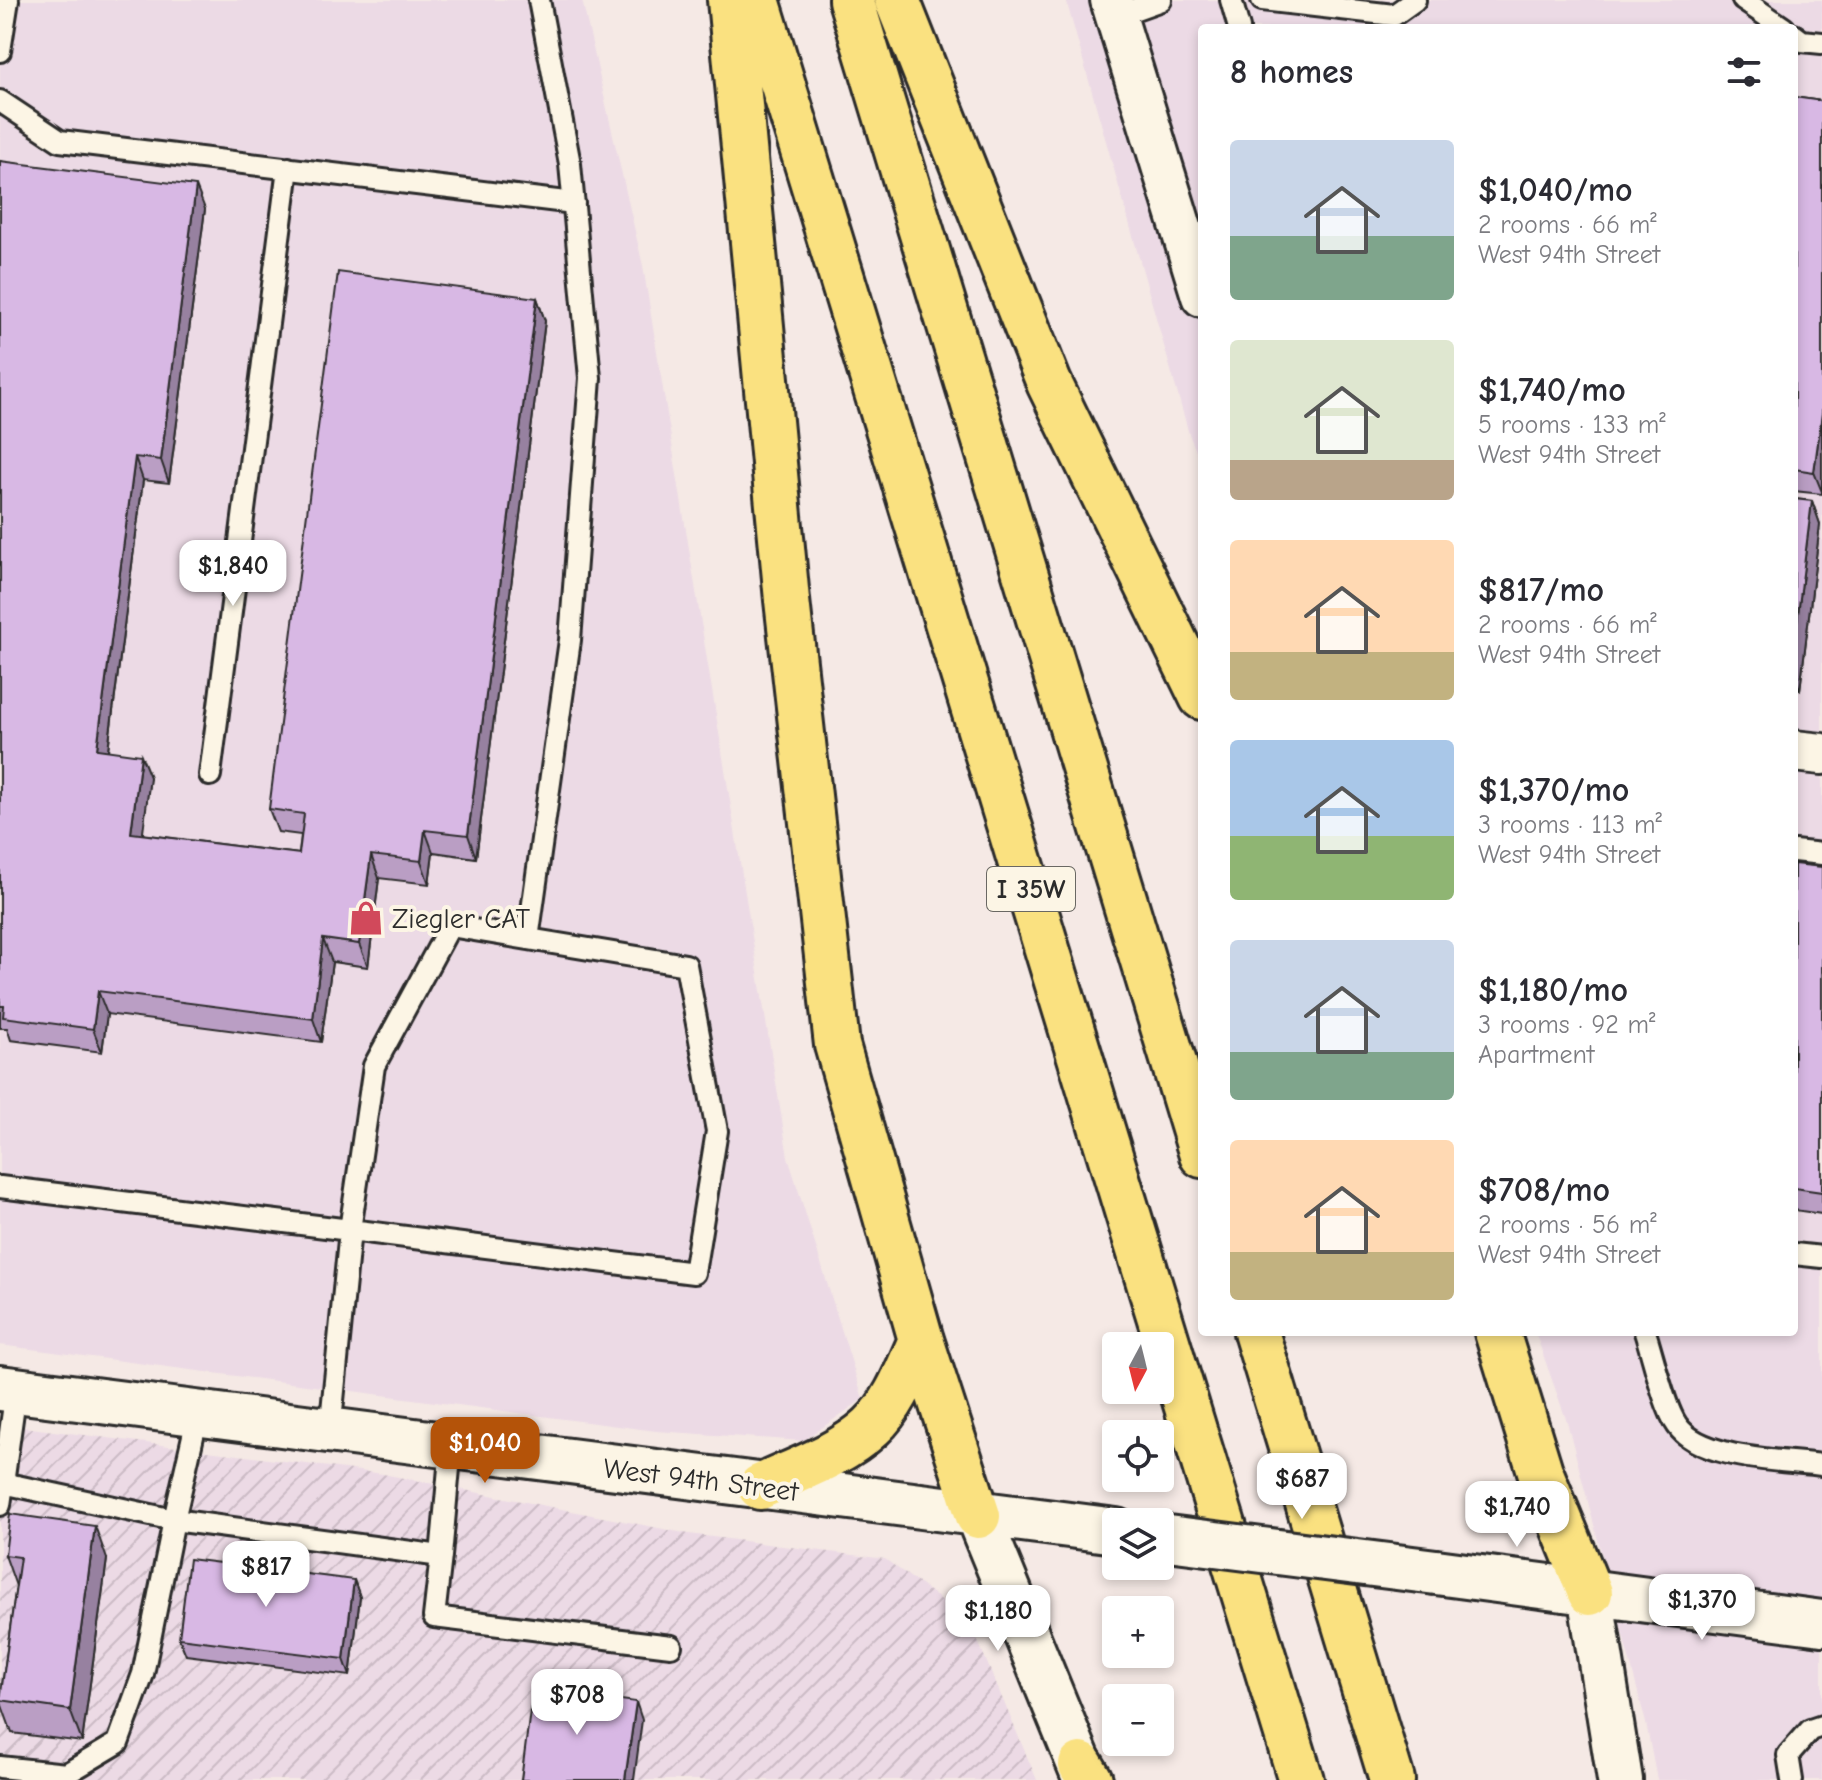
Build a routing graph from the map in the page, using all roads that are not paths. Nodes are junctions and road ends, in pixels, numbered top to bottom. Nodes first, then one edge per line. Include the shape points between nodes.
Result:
1 (8, 0) edge
2 (539, 0) edge
3 (730, 0) edge
4 (757, 0) edge
5 (851, 0) edge
6 (897, 0) edge
7 (1161, 0) edge
8 (1231, 0) edge
9 (1262, 0) edge
10 (1415, 0) edge
11 (1743, 0) edge
12 (1114, 8) edge
13 (1238, 24) edge
14 (1778, 24) edge
15 (1798, 38) edge
16 (1822, 43) edge
17 (0, 51) edge
18 (0, 101) edge
19 (288, 168) junction
20 (574, 203) junction
21 (1198, 283) edge
22 (1198, 689) edge
23 (1798, 751) edge
24 (1822, 754) edge
25 (210, 775) dead end
26 (1798, 851) edge
27 (1822, 854) edge
28 (528, 939) junction
29 (1198, 1142) edge
30 (0, 1187) edge
31 (350, 1230) junction
32 (1798, 1254) edge
33 (1822, 1257) edge
34 (1257, 1336) edge
35 (1498, 1336) edge
36 (1646, 1336) edge
37 (921, 1340) junction
38 (8, 1389) edge
39 (198, 1414) junction
40 (330, 1431) junction
41 (451, 1446) junction
42 (1822, 1465) edge
43 (3, 1483) junction
44 (760, 1487) junction
45 (0, 1505) edge
46 (978, 1516) junction
47 (174, 1520) junction
48 (1102, 1529) edge
49 (1174, 1539) edge
50 (441, 1556) junction
51 (1590, 1593) junction
52 (1822, 1623) edge
53 (671, 1646) dead end
54 (1822, 1726) edge
55 (0, 1767) edge
56 (1086, 1775) edge
57 (1301, 1780) edge
58 (1392, 1780) edge
59 (1620, 1780) edge
60 (1792, 1780) edge

1 - 17 lane
2 - 20 lane
3 - 37 highway via 787,600 837,1045
4 - 57 highway, I 35W
5 - 29 highway, I 35W
6 - 22 highway via 1049,383
7 - 12 lane
8 - 13 lane
9 - 10 lane via 1394,15
11 - 14 lane
12 - 21 street
15 - 16 lane
18 - 19 lane via 60,141
19 - 20 lane
19 - 25 lane
20 - 28 lane via 590,378 570,640
23 - 24 street
26 - 27 lane
28 - 31 lane via 450,926 374,1066
28 - 31 lane via 686,965 717,1131 694,1273
30 - 31 lane
31 - 40 lane
32 - 33 lane
34 - 58 highway
35 - 51 highway via 1540,1471
36 - 42 lane via 1676,1424 1692,1441 1724,1452
37 - 44 highway via 896,1394 872,1427 832,1454
37 - 46 highway
38 - 39 street, West 94th Street
38 - 43 lane
39 - 40 street, West 94th Street
39 - 47 lane
40 - 41 street, West 94th Street
41 - 44 street, West 94th Street
41 - 50 lane
43 - 45 lane
43 - 47 lane
44 - 46 street, West 94th Street
46 - 48 street, West 94th Street
46 - 56 street
47 - 50 lane
47 - 55 lane via 143,1674 118,1743 66,1774
49 - 51 street, bridge
50 - 53 lane via 434,1617
51 - 52 street
51 - 59 street
54 - 60 lane via 1810,1730 1788,1755

